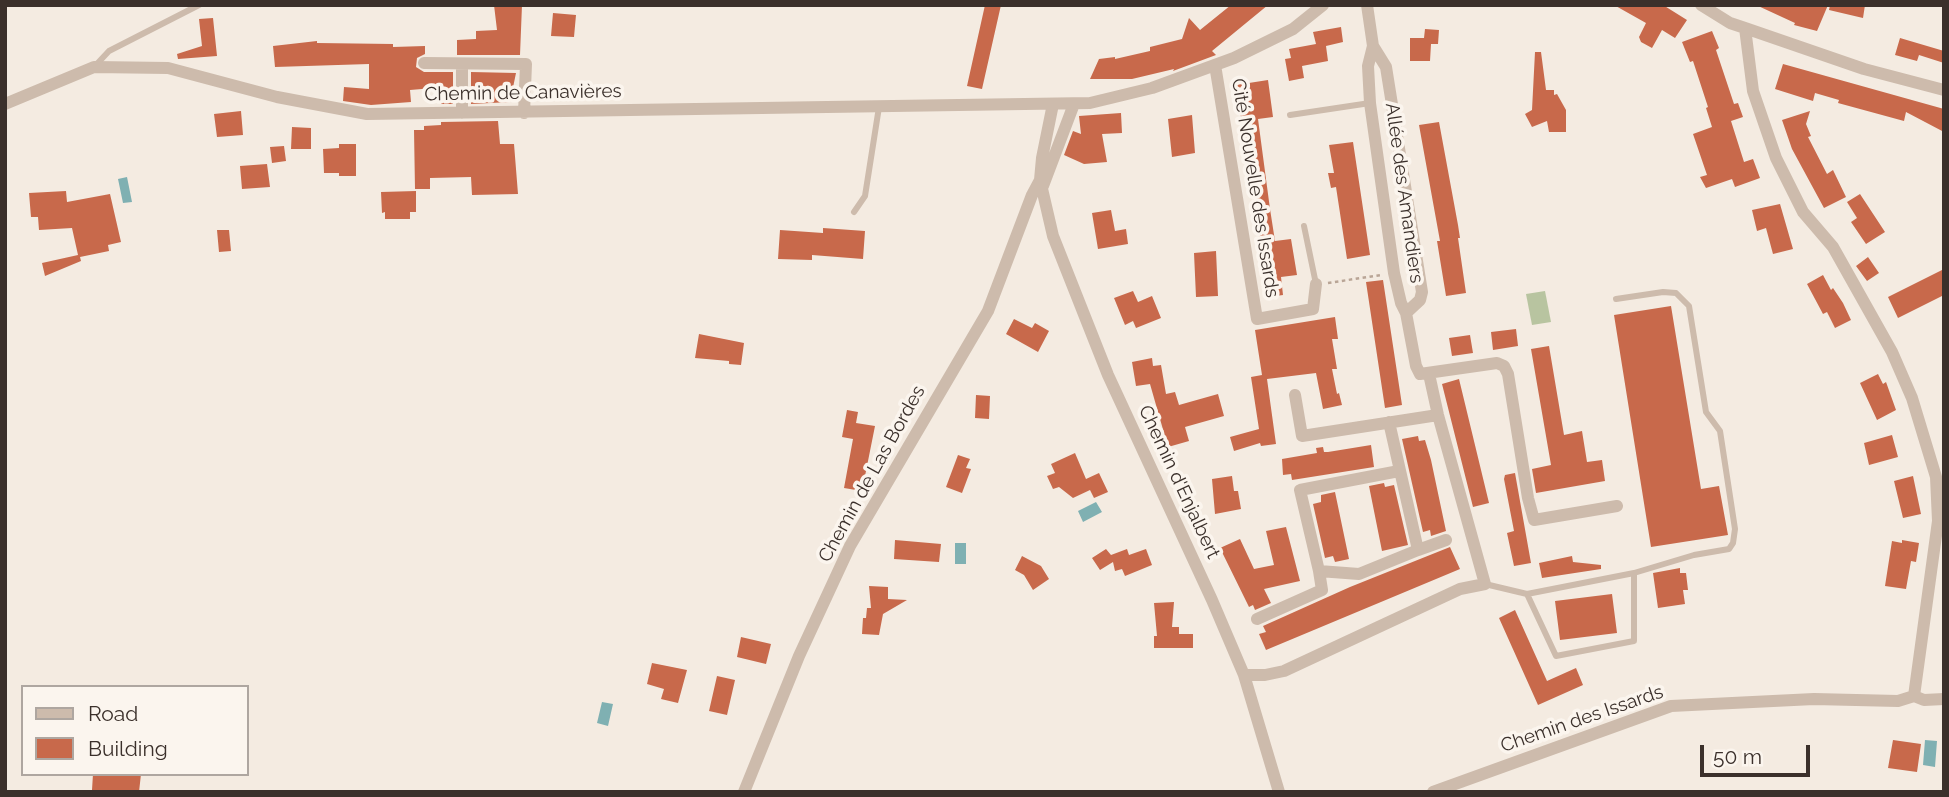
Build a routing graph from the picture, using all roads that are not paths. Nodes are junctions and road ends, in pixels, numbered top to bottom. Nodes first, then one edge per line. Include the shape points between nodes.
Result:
1 (199, 5) edge
2 (1323, 5) edge
3 (1367, 5) edge
4 (1701, 5) edge
5 (1745, 28) junction
6 (1373, 46) junction
7 (424, 64) dead end
8 (462, 64) junction
9 (1215, 65) junction
10 (94, 67) junction
11 (1944, 90) edge
12 (1391, 97) junction
13 (1370, 103) junction
14 (5, 104) edge
15 (1053, 104) junction
16 (1074, 104) junction
17 (879, 107) junction
18 (462, 113) junction
19 (524, 113) junction
20 (1290, 115) dead end
21 (1041, 185) junction
22 (853, 212) dead end
23 (1304, 226) dead end
24 (1317, 284) joint
25 (1616, 299) dead end
26 (1406, 313) junction
27 (1429, 374) junction
28 (1295, 395) dead end
29 (1438, 415) junction
30 (1389, 422) junction
31 (1399, 471) junction
32 (1617, 506) dead end
33 (1446, 540) dead end
34 (1418, 550) junction
35 (1319, 571) junction
36 (1634, 573) junction
37 (1485, 584) junction
38 (1527, 594) junction
39 (1257, 619) dead end
40 (1244, 675) junction
41 (1914, 696) junction
42 (1944, 699) edge
43 (744, 792) edge
44 (1279, 792) edge
45 (1433, 792) edge

1 - 10 lane via 109,51
2 - 9 street, Chemin de Canavières via 1293,29
3 - 6 street, Allée des Amandiers
4 - 5 street
5 - 11 street via 1864,69
5 - 41 street via 1753,91 1776,158 1803,212 1833,247 1898,363 1936,477 1938,521
6 - 12 street via 1386,67
6 - 13 street, Allée des Amandiers via 1368,66
7 - 8 street
8 - 18 street
8 - 19 street via 526,64
9 - 16 street, Chemin de Canavières via 1153,88
9 - 24 street, Cité Nouvelle des Issards via 1257,319 1313,309
10 - 14 street, Chemin de Canavières
10 - 18 street, Chemin de Canavières via 168,68 277,97 367,114
12 - 13 street
12 - 26 street via 1422,292
13 - 20 lane
13 - 26 street, Allée des Amandiers via 1394,273
15 - 16 street, Chemin de Canavières
15 - 17 street, Chemin de Canavières
15 - 21 street, Chemin d'Enjalbert
16 - 21 street
17 - 19 street, Chemin de Canavières
17 - 22 lane via 865,195
18 - 19 street, Chemin de Canavières
21 - 40 street, Chemin d'Enjalbert via 1053,236 1082,313
21 - 43 street, Chemin de Las Bordes via 1032,195 988,311 850,546
23 - 24 lane
25 - 36 lane via 1676,293 1689,306 1706,412 1720,432 1735,529 1728,549
26 - 27 street, Allée des Amandiers via 1416,366 1420,374
27 - 29 street, Allée des Amandiers
27 - 32 street via 1497,363 1504,366 1534,520
28 - 30 street via 1302,436
29 - 30 street
29 - 37 street, Allée des Amandiers
30 - 31 street
31 - 34 street
31 - 35 street via 1300,490
33 - 34 street
34 - 35 street via 1359,574
35 - 39 street via 1322,590
36 - 38 lane
36 - 38 lane via 1634,641 1556,656
37 - 38 lane
37 - 40 street via 1460,589 1284,671
40 - 44 street, Chemin d'Enjalbert
41 - 42 street, Chemin des Issards
41 - 45 street, Chemin des Issards via 1898,701 1814,699 1671,706

